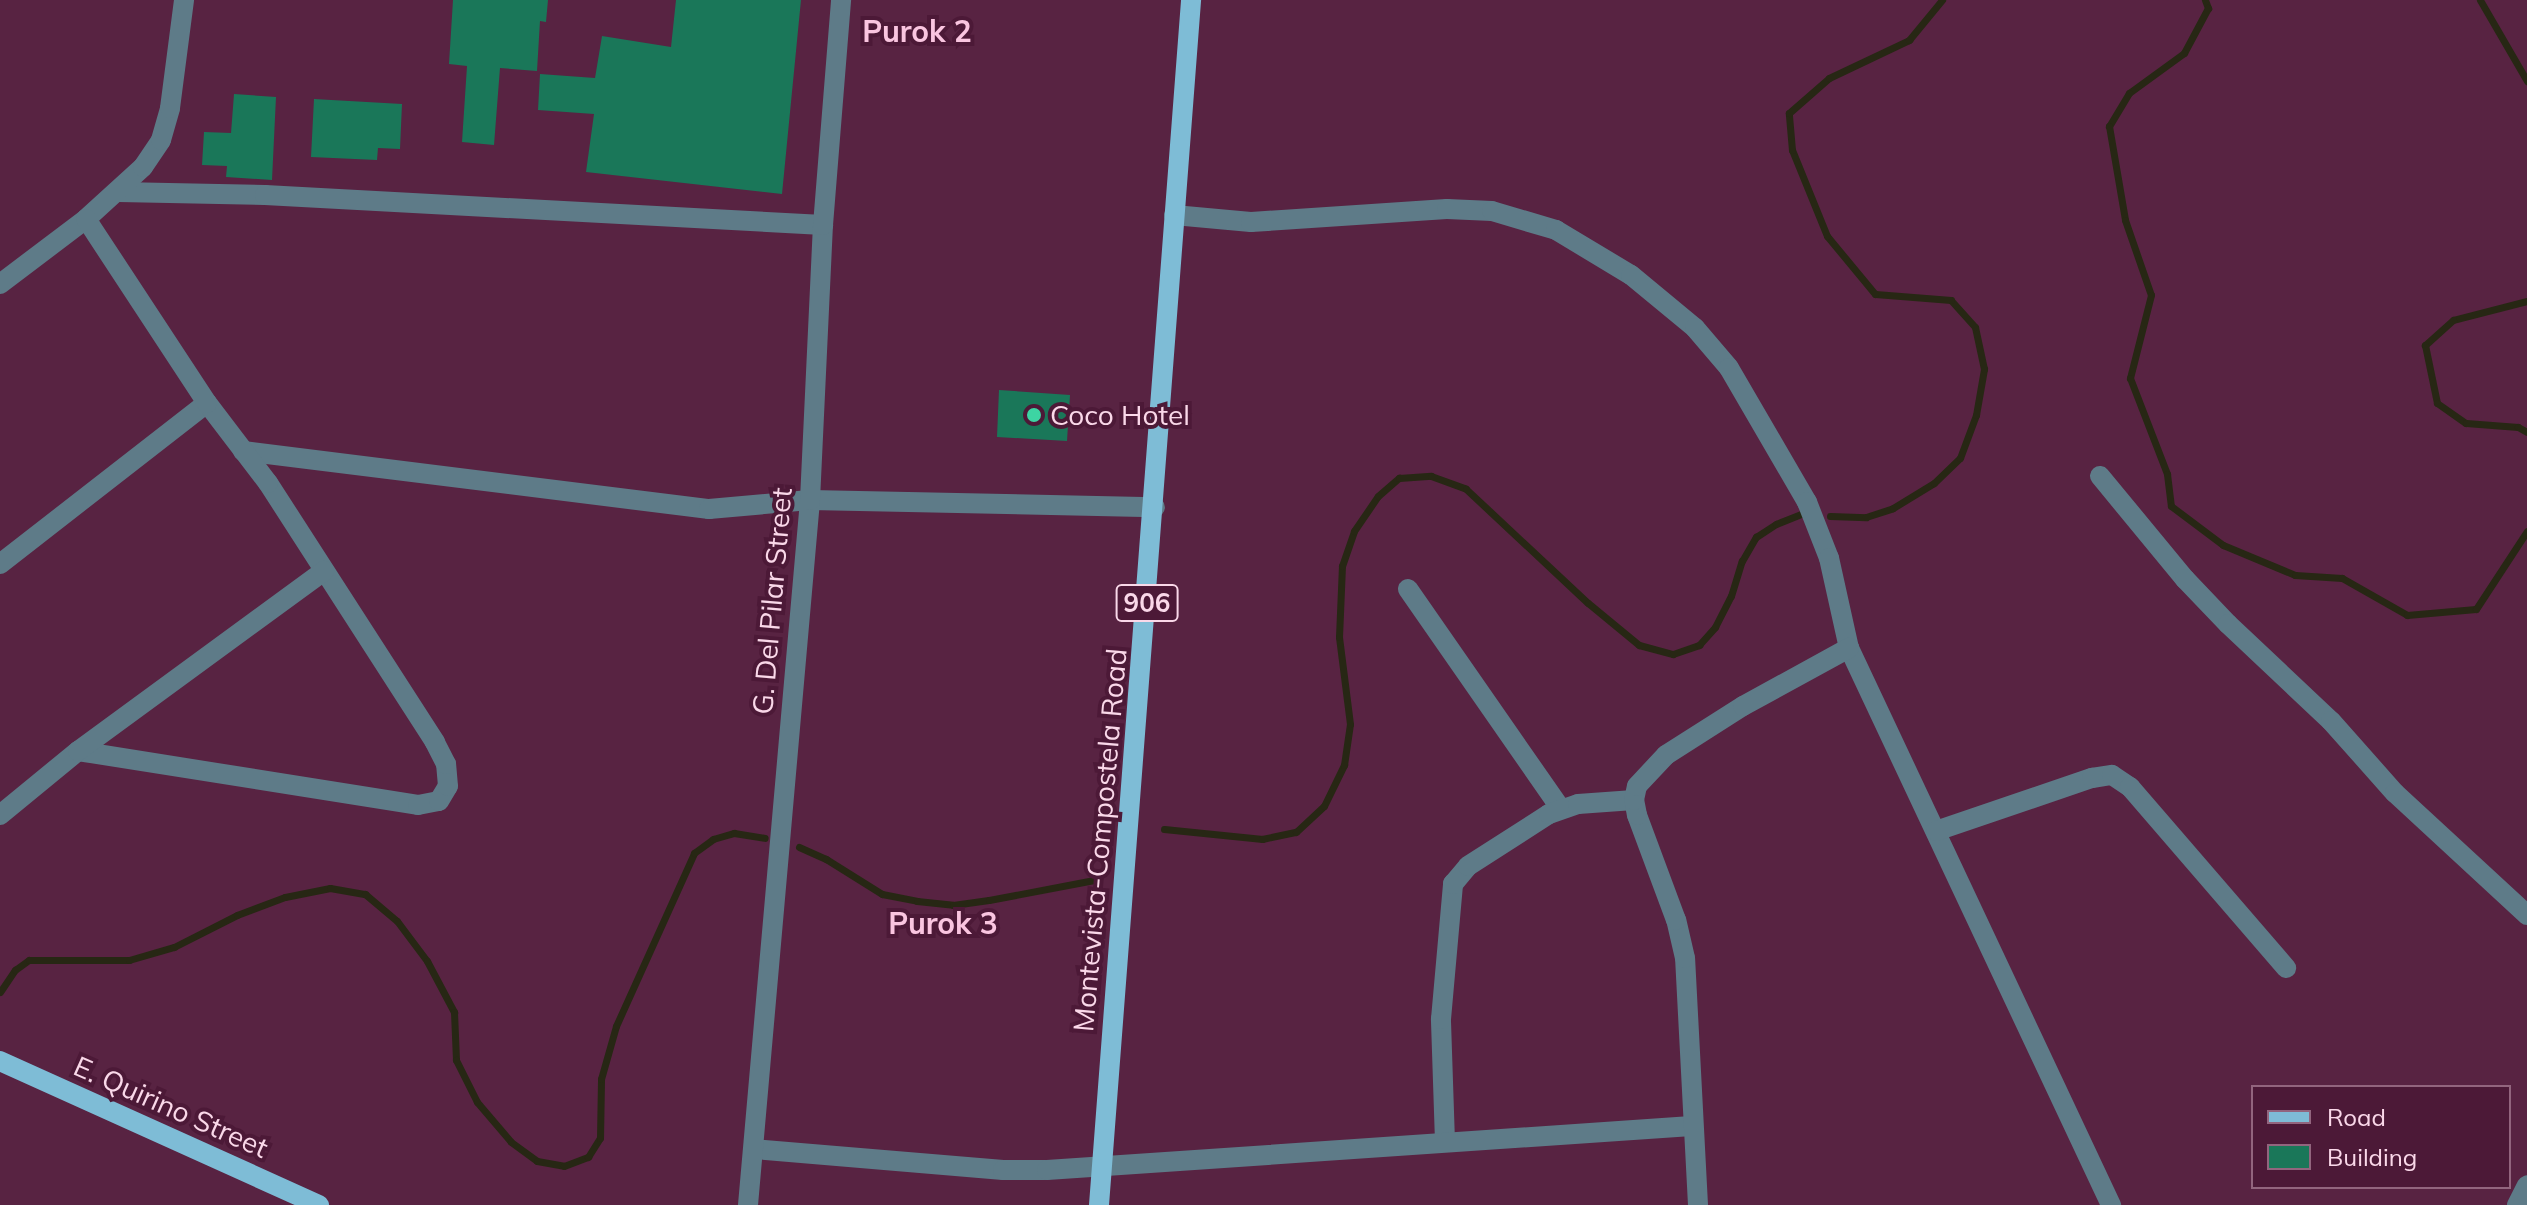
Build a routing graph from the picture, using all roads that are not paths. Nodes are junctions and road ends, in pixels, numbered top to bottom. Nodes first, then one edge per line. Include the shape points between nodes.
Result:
1 (184, 0) edge
2 (841, 0) edge
3 (1191, 0) edge
4 (119, 192) junction
5 (1174, 215) junction
6 (86, 219) junction
7 (823, 225) junction
8 (0, 284) edge
9 (207, 403) junction
10 (243, 451) junction
11 (2100, 476) dead end
12 (810, 500) junction
13 (1155, 507) junction
14 (0, 564) edge
15 (324, 571) junction
16 (1408, 589) dead end
17 (1849, 648) junction
18 (78, 751) junction
19 (1634, 800) junction
20 (1561, 809) junction
21 (0, 815) edge
22 (1936, 831) junction
23 (2527, 915) edge
24 (2286, 968) dead end
25 (0, 1061) edge
26 (1692, 1126) junction
27 (1445, 1142) junction
28 (754, 1149) junction
29 (1102, 1165) junction
30 (2527, 1185) edge
31 (319, 1205) edge
32 (748, 1205) edge
33 (1099, 1205) edge
34 (1698, 1205) edge
35 (2111, 1205) edge
36 (2517, 1205) edge

1 - 4 street via 179,56 161,140
2 - 7 street, G. Del Pilar Street
3 - 5 main road, Montevista-Compostela Road / 906
4 - 6 street
4 - 7 street
5 - 13 main road, Montevista-Compostela Road / 906
5 - 17 street via 1251,222 1447,209 1492,211 1556,230 1631,275 1695,328 1748,400 1822,534
6 - 8 street
6 - 9 street
7 - 12 street, G. Del Pilar Street
9 - 10 street
9 - 14 street
10 - 12 street via 709,509
10 - 15 street
11 - 23 street via 2228,624 2331,721 2395,793
12 - 13 street
12 - 28 street, G. Del Pilar Street
13 - 29 main road, Montevista-Compostela Road / 906
15 - 18 street
15 - 18 street via 435,742 448,775 439,801 418,805
16 - 20 street
17 - 19 street via 1666,755 1646,773
17 - 22 street
18 - 21 street
19 - 20 street
19 - 26 street via 1685,958
20 - 27 street via 1468,866 1453,884 1441,1019
22 - 24 street via 2112,775 2130,787
22 - 35 street
25 - 31 main road, E. Quirino Street
26 - 27 street
26 - 34 street
27 - 29 street
28 - 29 street via 1003,1170
28 - 32 street, G. Del Pilar Street
29 - 33 main road, Montevista-Compostela Road / 906
30 - 36 street

